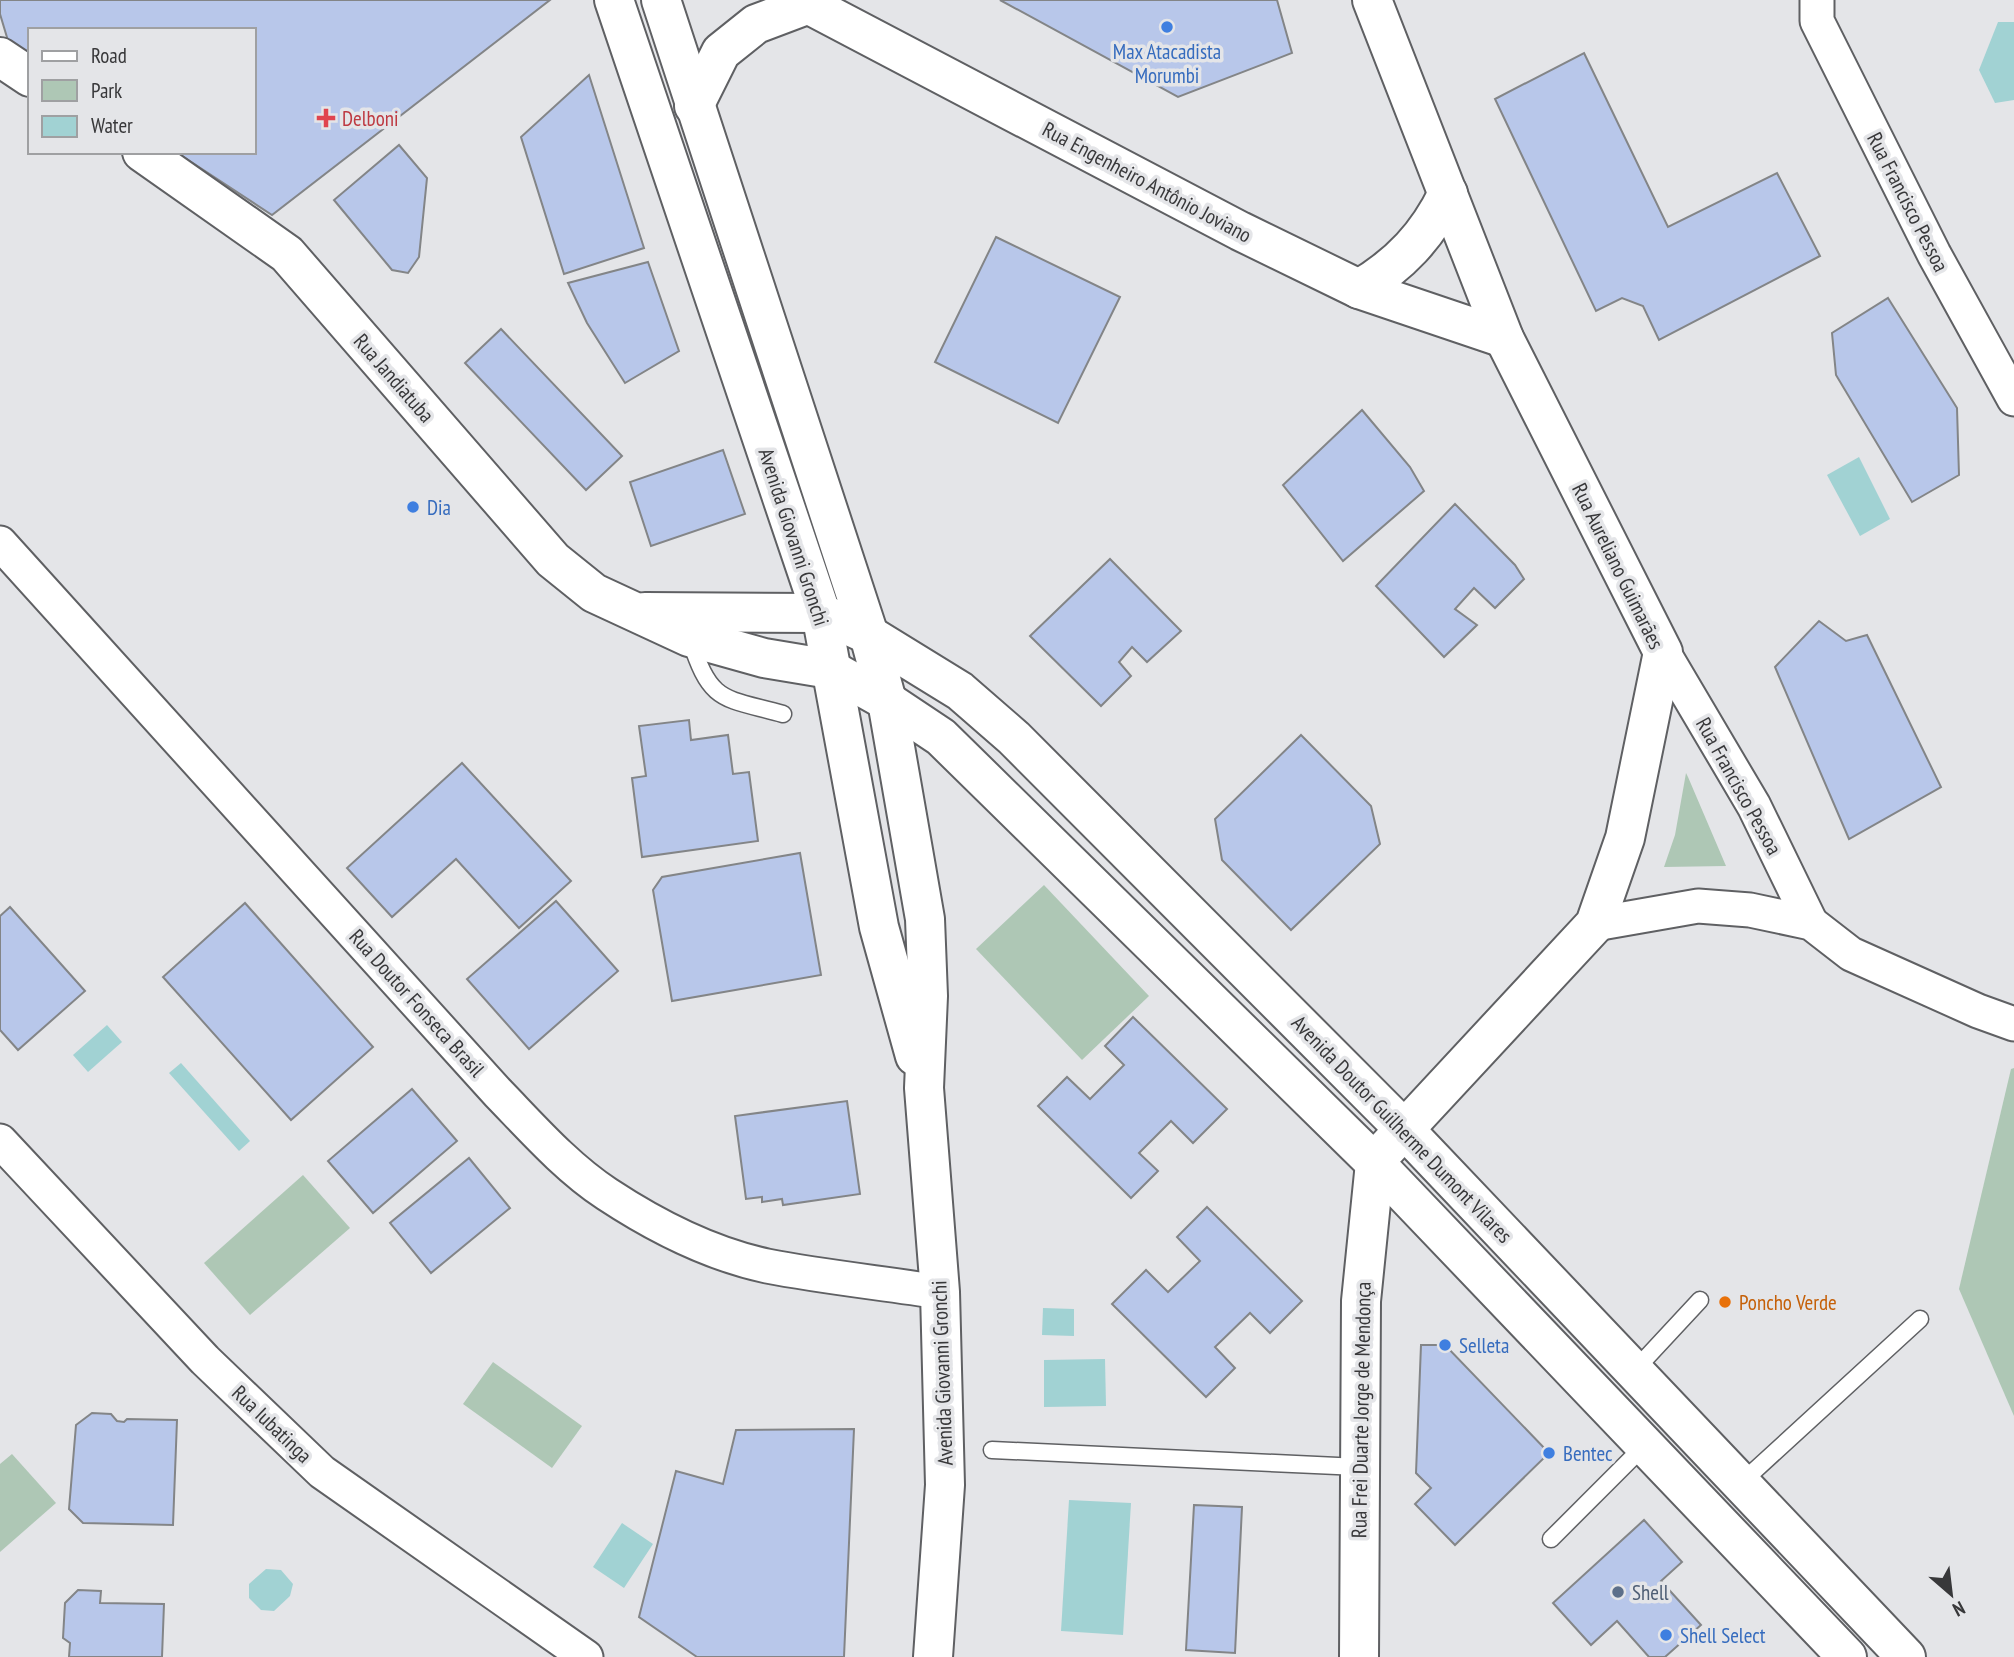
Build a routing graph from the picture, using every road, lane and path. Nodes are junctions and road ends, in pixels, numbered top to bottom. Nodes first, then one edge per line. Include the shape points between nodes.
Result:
1 (614, 0) edge
2 (661, 0) edge
3 (1372, 0) edge
4 (1817, 0) edge
5 (804, 2) edge
6 (0, 57) edge
7 (28, 76) edge
8 (694, 106) junction
9 (145, 154) edge
10 (1448, 193) junction
11 (1359, 289) junction
12 (1504, 338) junction
13 (2014, 399) edge
14 (0, 542) edge
15 (637, 612) junction
16 (821, 613) junction
17 (869, 635) junction
18 (689, 637) junction
19 (1663, 652) junction
20 (830, 668) junction
21 (887, 701) junction
22 (783, 714) dead end
23 (1811, 923) junction
24 (1595, 924) junction
25 (2014, 1024) edge
26 (924, 1088) junction
27 (1404, 1128) junction
28 (0, 1141) edge
29 (1375, 1163) junction
30 (940, 1292) junction
31 (1700, 1300) dead end
32 (1920, 1319) dead end
33 (1634, 1371) junction
34 (1645, 1445) junction
35 (992, 1450) dead end
36 (1359, 1467) junction
37 (1741, 1483) junction
38 (1551, 1539) dead end
39 (586, 1657) edge
40 (933, 1657) edge
41 (1359, 1657) edge
42 (1847, 1657) edge
43 (1906, 1657) edge

1 - 16 main road, Avenida Giovanni Gronchi
2 - 8 main road, Avenida Giovanni Gronchi
3 - 10 main road, Rua Aureliano Guimarães
4 - 13 street, Rua Francisco Pessoa via 1817,21 1823,34 1934,254
5 - 8 main road via 756,24 721,52
5 - 11 main road, Rua Engenheiro Antônio Joviano
6 - 7 main road
8 - 17 main road, Avenida Giovanni Gronchi
9 - 15 main road, Rua Jandiatuba via 287,254 553,561 594,593
10 - 11 main road via 1411,250
10 - 12 main road, Rua Aureliano Guimarães
11 - 12 main road, Rua Engenheiro Antônio Joviano
12 - 19 main road, Rua Aureliano Guimarães
14 - 30 street, Rua Doutor Fonseca Brasil via 498,1093 555,1151 606,1193 705,1245 765,1265
15 - 16 main road, Rua Jandiatuba
15 - 18 main road, Rua Jandiatuba
16 - 17 main road, Avenida Doutor Guilherme Dumont Vilares
16 - 20 main road, Avenida Giovanni Gronchi
17 - 21 main road, Avenida Giovanni Gronchi
17 - 27 main road, Avenida Doutor Guilherme Dumont Vilares via 960,691 1014,738
18 - 20 main road, Rua Jandiatuba via 764,658
18 - 22 lane via 710,688 728,699
19 - 23 street, Rua Francisco Pessoa via 1754,806
19 - 24 main road, Rua Aureliano Guimarães via 1625,838
20 - 21 main road, Avenida Doutor Guilherme Dumont Vilares
20 - 26 main road, Avenida Giovanni Gronchi via 879,927
21 - 26 main road, Avenida Giovanni Gronchi via 925,919 929,996
21 - 29 main road, Avenida Doutor Guilherme Dumont Vilares via 951,747
23 - 24 street, Rua Francisco Pessoa via 1751,910 1698,906
23 - 25 street, Rua Francisco Pessoa via 1851,954
24 - 27 main road, Rua Aureliano Guimarães
26 - 30 main road, Avenida Giovanni Gronchi
27 - 29 main road, Rua Aureliano Guimarães
27 - 33 main road, Avenida Doutor Guilherme Dumont Vilares
28 - 39 street, Rua Iubatinga via 205,1360 322,1472
29 - 34 main road, Avenida Doutor Guilherme Dumont Vilares
29 - 36 main road, Rua Frei Duarte Jorge de Mendonça via 1361,1301
30 - 40 main road, Avenida Giovanni Gronchi via 945,1485
31 - 33 lane
32 - 37 lane
33 - 37 main road, Avenida Doutor Guilherme Dumont Vilares
34 - 38 lane
34 - 42 main road, Avenida Doutor Guilherme Dumont Vilares
35 - 36 lane
36 - 41 main road, Rua Frei Duarte Jorge de Mendonça
37 - 43 main road, Avenida Doutor Guilherme Dumont Vilares

